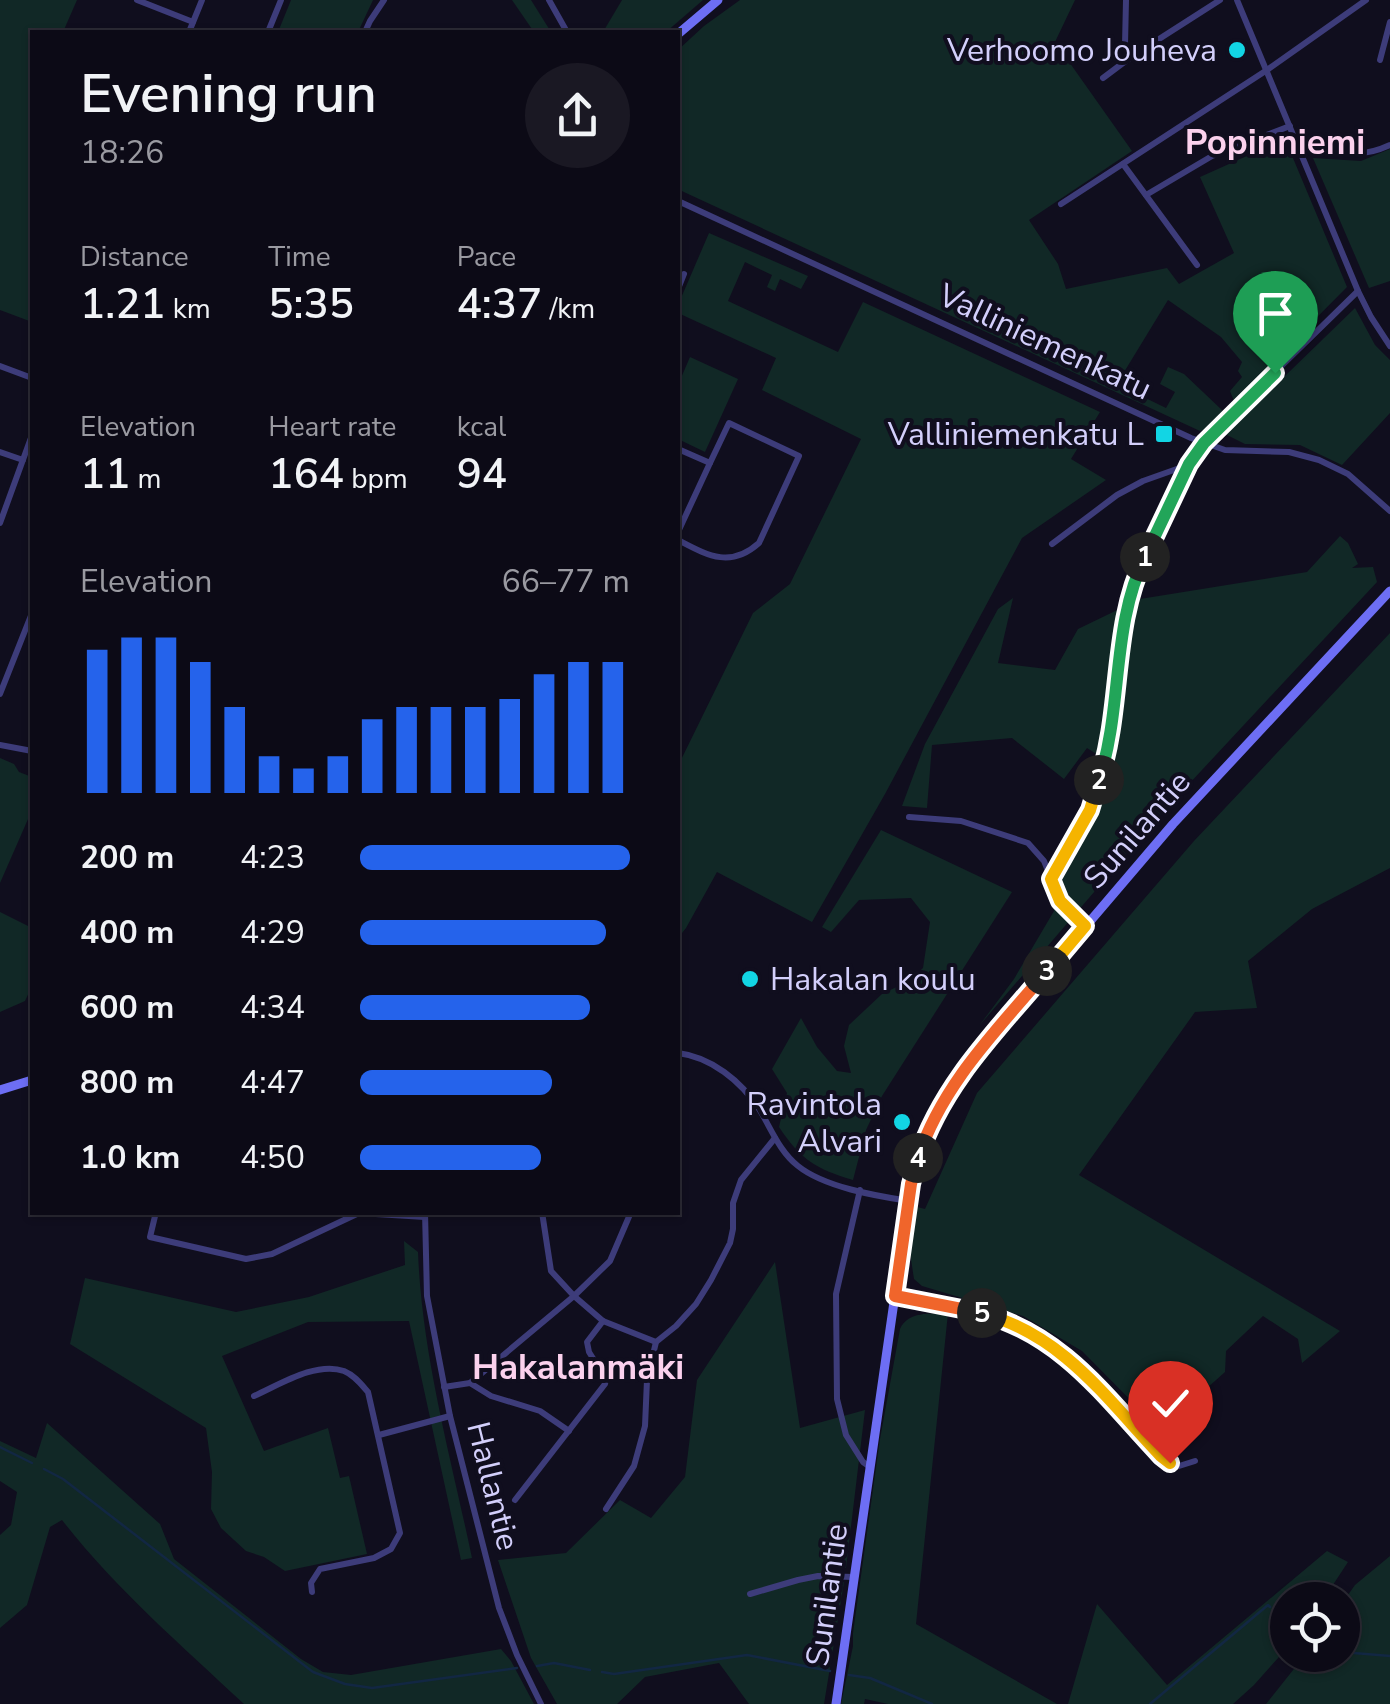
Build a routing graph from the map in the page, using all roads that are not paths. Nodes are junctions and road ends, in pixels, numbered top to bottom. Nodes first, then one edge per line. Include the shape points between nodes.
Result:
1 (137, 0) edge
2 (202, 0) edge
3 (281, 0) edge
4 (384, 0) edge
5 (551, 0) edge
6 (718, 0) edge
7 (1126, 0) edge
8 (1220, 0) edge
9 (1237, 0) edge
10 (1366, 0) edge
11 (193, 22) junction
12 (1390, 24) edge
13 (190, 30) edge
14 (269, 30) edge
15 (366, 30) edge
16 (566, 30) edge
17 (680, 32) edge
18 (1131, 57) junction
19 (1380, 60) dead end
20 (1267, 70) junction
21 (1103, 78) dead end
22 (1290, 126) junction
23 (1297, 143) junction
24 (1390, 145) edge
25 (1123, 164) junction
26 (1146, 195) junction
27 (680, 202) edge
28 (1061, 204) dead end
29 (1197, 265) dead end
30 (684, 274) dead end
31 (680, 284) edge
32 (1358, 291) junction
33 (1390, 346) edge
34 (0, 366) edge
35 (30, 377) edge
36 (30, 441) edge
37 (1204, 443) junction
38 (680, 450) edge
39 (0, 452) edge
40 (23, 460) junction
41 (710, 463) junction
42 (1189, 464) junction
43 (1390, 511) edge
44 (0, 523) edge
45 (680, 528) edge
46 (680, 541) edge
47 (1052, 544) dead end
48 (1390, 591) edge
49 (30, 619) edge
50 (0, 694) edge
51 (0, 745) edge
52 (30, 751) edge
53 (909, 818) dead end
54 (1051, 879) junction
55 (1085, 926) junction
56 (680, 1054) edge
57 (30, 1081) edge
58 (0, 1090) edge
59 (775, 1138) junction
60 (860, 1190) junction
61 (909, 1201) junction
62 (155, 1215) edge
63 (355, 1215) edge
64 (425, 1215) edge
65 (542, 1215) edge
66 (630, 1215) edge
67 (574, 1296) junction
68 (895, 1296) junction
69 (603, 1321) junction
70 (656, 1342) junction
71 (470, 1383) junction
72 (444, 1387) junction
73 (254, 1396) dead end
74 (450, 1416) junction
75 (569, 1431) junction
76 (379, 1435) junction
77 (1194, 1461) dead end
78 (871, 1468) junction
79 (515, 1500) dead end
80 (606, 1508) dead end
81 (856, 1577) junction
82 (312, 1592) dead end
83 (750, 1594) dead end
84 (542, 1704) edge
85 (836, 1704) edge

1 - 11 street
2 - 11 street
3 - 14 street
4 - 15 street
5 - 16 street
6 - 17 street
7 - 18 street
8 - 18 street
9 - 20 street
10 - 20 street
11 - 13 street
12 - 19 street
18 - 21 street
20 - 22 street
20 - 25 street
22 - 23 street
22 - 26 street via 1212,156
23 - 24 street via 1351,154
23 - 32 street
25 - 26 street
25 - 28 street
26 - 29 street
27 - 37 street, Valliniemenkatu
30 - 31 street
32 - 33 street
32 - 37 street
34 - 35 street
36 - 40 street
37 - 42 street
37 - 43 street, Valliniemenkatu via 1319,460 1348,474
38 - 41 street
39 - 40 street
40 - 44 street
41 - 45 street
41 - 46 street via 729,423 799,456 747,554 710,556
42 - 47 street via 1117,495
42 - 54 street via 1130,597 1104,765 1090,810
48 - 55 street, Sunilantie
49 - 50 street
51 - 52 street
53 - 54 street via 961,821 1028,843
54 - 55 street via 1060,901
55 - 61 street, Sunilantie via 950,1089 919,1154
56 - 59 street via 732,1078
57 - 58 street
59 - 60 street via 802,1170
59 - 70 street via 741,1180 730,1242 711,1280
60 - 61 street
60 - 78 street via 836,1294 837,1400 846,1435
61 - 68 street, Sunilantie
62 - 63 street via 150,1237 246,1259 272,1254
64 - 72 street, Hallantie via 427,1296
65 - 67 street via 551,1271
66 - 67 street via 610,1262
67 - 69 street
67 - 71 street
68 - 77 street via 966,1308 1030,1331 1084,1373 1161,1456 1179,1466
68 - 78 street, Sunilantie
69 - 70 street
69 - 75 street via 587,1342 606,1384
70 - 80 street via 634,1466
71 - 72 street
71 - 75 street via 540,1411
72 - 74 street, Hallantie
73 - 76 street via 316,1370 342,1370 368,1392
74 - 76 street
74 - 84 street, Hallantie via 499,1608
75 - 79 street
76 - 82 street via 400,1533 392,1549 374,1558 320,1569
78 - 81 street, Sunilantie
81 - 83 street via 818,1576
81 - 85 street, Sunilantie

